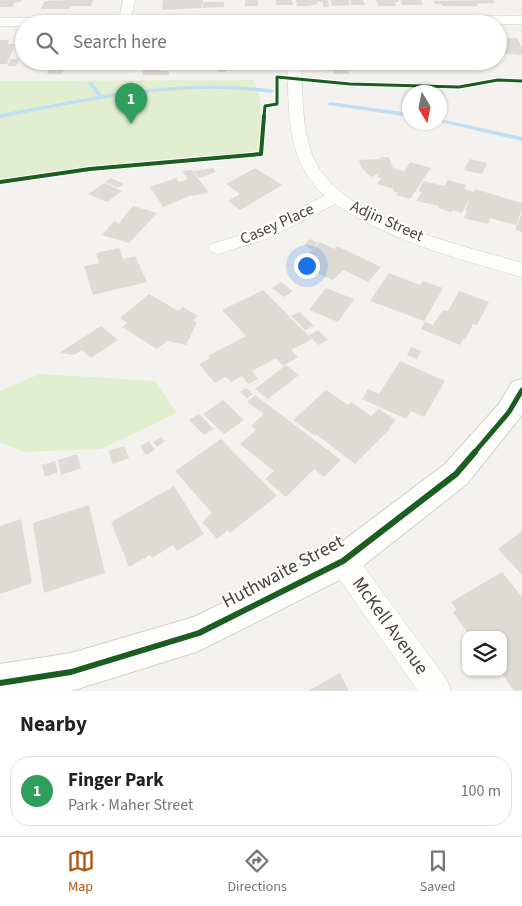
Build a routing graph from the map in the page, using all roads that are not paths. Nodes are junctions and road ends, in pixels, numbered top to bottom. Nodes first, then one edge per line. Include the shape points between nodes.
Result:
1 (129, 0) edge
2 (126, 15) edge
3 (507, 20) edge
4 (522, 20) edge
5 (0, 22) edge
6 (15, 22) edge
7 (295, 70) edge
8 (336, 197) junction
9 (218, 248) dead end
10 (522, 270) edge
11 (522, 390) edge
12 (343, 561) junction
13 (0, 684) edge
14 (436, 691) edge

1 - 2 street
3 - 4 street
5 - 6 street
7 - 8 street, Adjin Street via 306,158
8 - 9 street, Casey Place via 261,235
8 - 10 street, Adjin Street via 389,226
11 - 12 street, Huthwaite Street via 509,412 456,474
12 - 13 street, Huthwaite Street via 199,633 71,672
12 - 14 street, McKell Avenue

